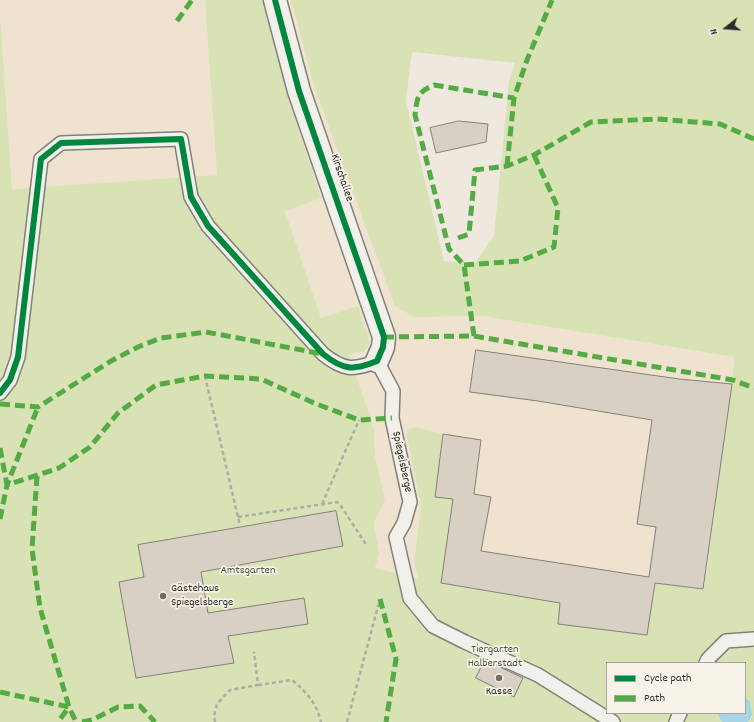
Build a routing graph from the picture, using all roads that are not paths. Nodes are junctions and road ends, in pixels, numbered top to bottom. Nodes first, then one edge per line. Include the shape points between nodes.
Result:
1 (275, 0) edge
2 (377, 361) junction
3 (0, 393) edge
4 (754, 639) edge
5 (706, 662) edge
6 (613, 722) edge

1 - 2 street, Kirschallee via 299,91 384,337
2 - 3 lane via 349,368 333,362 208,226 191,197 181,139 61,143 41,159 18,357 10,380
2 - 6 lane, Spiegelsberge via 394,391 392,418 410,502 404,523 396,537 410,598 433,626 538,675
4 - 5 lane via 726,641

